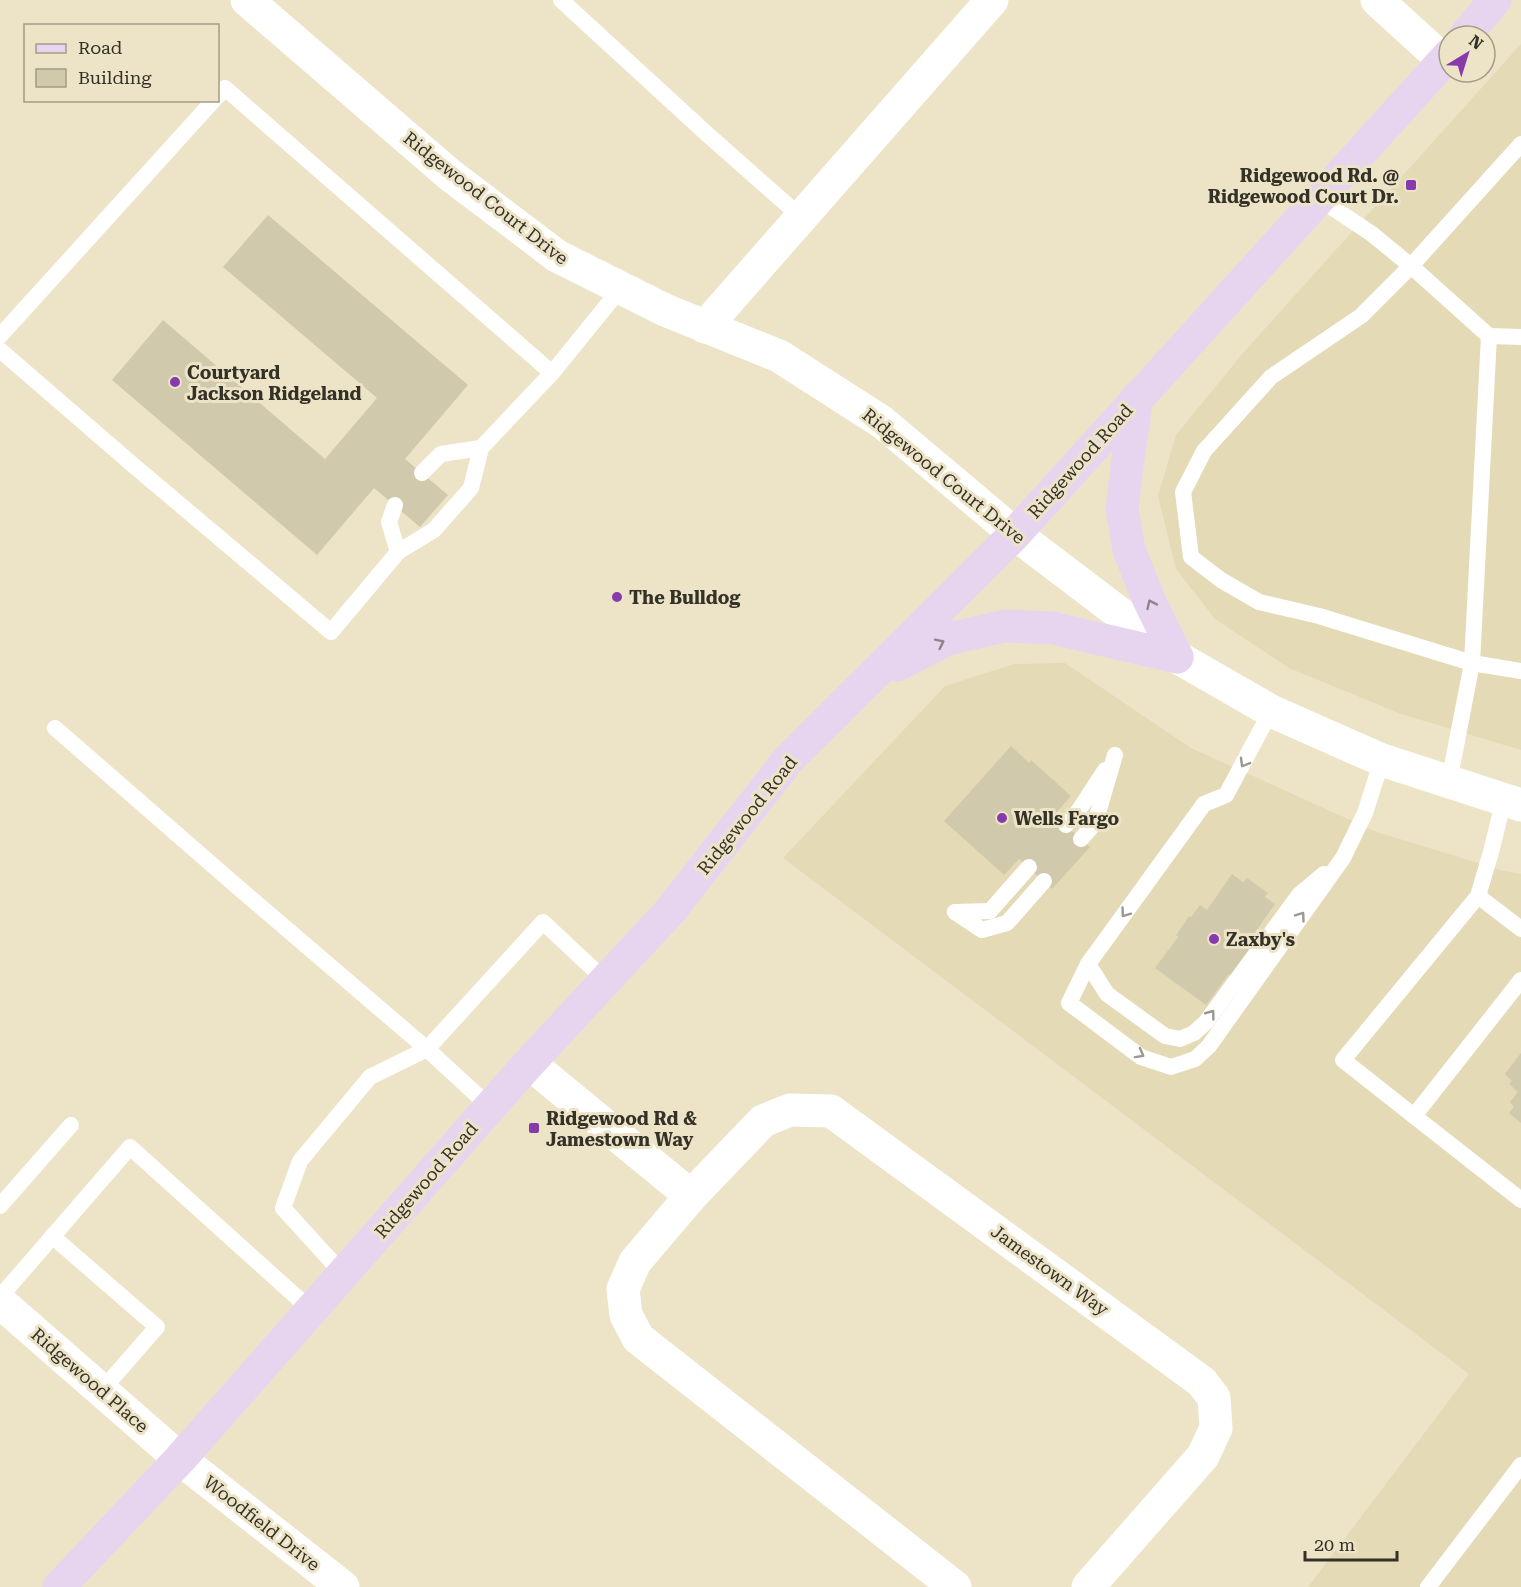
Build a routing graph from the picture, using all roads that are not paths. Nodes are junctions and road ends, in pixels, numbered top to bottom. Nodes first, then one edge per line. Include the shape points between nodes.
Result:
1 (247, 0) edge
2 (561, 0) edge
3 (992, 0) edge
4 (1377, 0) edge
5 (1495, 0) edge
6 (1475, 24) edge
7 (1437, 50) edge
8 (1437, 69) edge
9 (219, 95) edge
10 (212, 102) edge
11 (1521, 144) edge
12 (1318, 198) junction
13 (801, 217) junction
14 (1412, 266) junction
15 (621, 288) junction
16 (705, 327) junction
17 (0, 336) edge
18 (1489, 336) junction
19 (1521, 337) edge
20 (0, 350) edge
21 (552, 373) junction
22 (1137, 398) junction
23 (481, 448) junction
24 (422, 473) dead end
25 (395, 505) dead end
26 (1015, 534) junction
27 (398, 552) junction
28 (1177, 657) junction
29 (1472, 663) junction
30 (1521, 671) edge
31 (869, 679) junction
32 (1271, 711) junction
33 (55, 728) dead end
34 (1382, 760) junction
35 (1449, 782) junction
36 (1513, 802) edge
37 (1066, 825) dead end
38 (1081, 839) dead end
39 (1343, 858) junction
40 (1029, 867) dead end
41 (1044, 881) dead end
42 (1478, 896) junction
43 (1521, 929) edge
44 (1088, 964) junction
45 (1521, 980) edge
46 (606, 981) junction
47 (427, 1048) junction
48 (529, 1063) junction
49 (490, 1107) junction
50 (1414, 1116) junction
51 (71, 1125) dead end
52 (691, 1196) junction
53 (1521, 1200) edge
54 (0, 1206) edge
55 (52, 1236) junction
56 (343, 1274) junction
57 (0, 1297) edge
58 (0, 1302) edge
59 (311, 1310) junction
60 (102, 1390) junction
61 (180, 1459) junction
62 (1521, 1465) edge
63 (58, 1587) edge
64 (343, 1587) edge
65 (955, 1587) edge
66 (1088, 1587) edge
67 (1428, 1587) edge

1 - 15 street, Ridgewood Court Drive via 450,175 556,256
2 - 13 lane
3 - 13 street
4 - 7 street
5 - 6 street
8 - 12 street, Ridgewood Road
9 - 21 lane via 225,88
10 - 17 lane
11 - 14 lane
12 - 14 lane
12 - 22 street, Ridgewood Road
13 - 16 street
14 - 18 lane
14 - 29 lane via 1361,316 1271,377 1204,451 1183,492 1191,557 1259,602 1319,616
15 - 16 street, Ridgewood Court Drive
15 - 21 lane
16 - 26 street, Ridgewood Court Drive via 779,356 882,422
18 - 19 lane
18 - 29 lane
20 - 27 lane via 331,632
21 - 23 lane
22 - 26 street, Ridgewood Road
28 -> 22 street via 1129,550 1122,509
23 - 24 lane via 441,454
23 - 27 lane via 471,488 434,530
25 - 27 lane via 389,522
26 - 28 street, Ridgewood Court Drive
26 - 31 street, Ridgewood Road
31 -> 28 street via 948,639 1005,626 1052,628
28 - 32 street, Ridgewood Court Drive
29 - 30 lane
29 - 35 lane
31 - 46 street, Ridgewood Road via 788,760 671,910
32 - 34 street, Ridgewood Court Drive
32 -> 44 lane via 1226,795 1203,804
33 - 47 lane
34 - 35 street, Ridgewood Court Drive
34 - 39 lane via 1365,813
35 - 36 street, Ridgewood Court Drive
36 - 42 lane via 1491,852
37 - 38 lane via 1114,755 1095,823
44 -> 39 lane via 1107,994 1165,1036 1180,1039 1206,1022 1299,895
44 -> 39 lane via 1069,1003 1141,1057 1171,1067 1195,1059 1209,1046
40 - 41 lane via 990,911 955,912 982,930 1007,923
42 - 43 lane
42 - 50 lane via 1343,1060
45 - 50 lane
46 - 47 lane via 543,922
46 - 48 street, Ridgewood Road
47 - 49 lane
47 - 56 lane via 370,1077 300,1161 283,1208
48 - 49 street, Ridgewood Road
48 - 52 street
49 - 56 street, Ridgewood Road
50 - 53 lane
51 - 54 lane
52 - 65 street, Jamestown Way via 635,1262 623,1289 626,1315 638,1338
52 - 66 street, Jamestown Way via 763,1121 790,1110 831,1111 1202,1382 1214,1398 1216,1428 1203,1456
55 - 57 lane
55 - 59 lane via 130,1147
55 - 60 lane via 157,1328
56 - 59 street, Ridgewood Road
58 - 60 street, Ridgewood Place
59 - 61 street, Ridgewood Road
60 - 61 street, Ridgewood Place
61 - 63 street, Ridgewood Road
61 - 64 street, Woodfield Drive
62 - 67 lane

